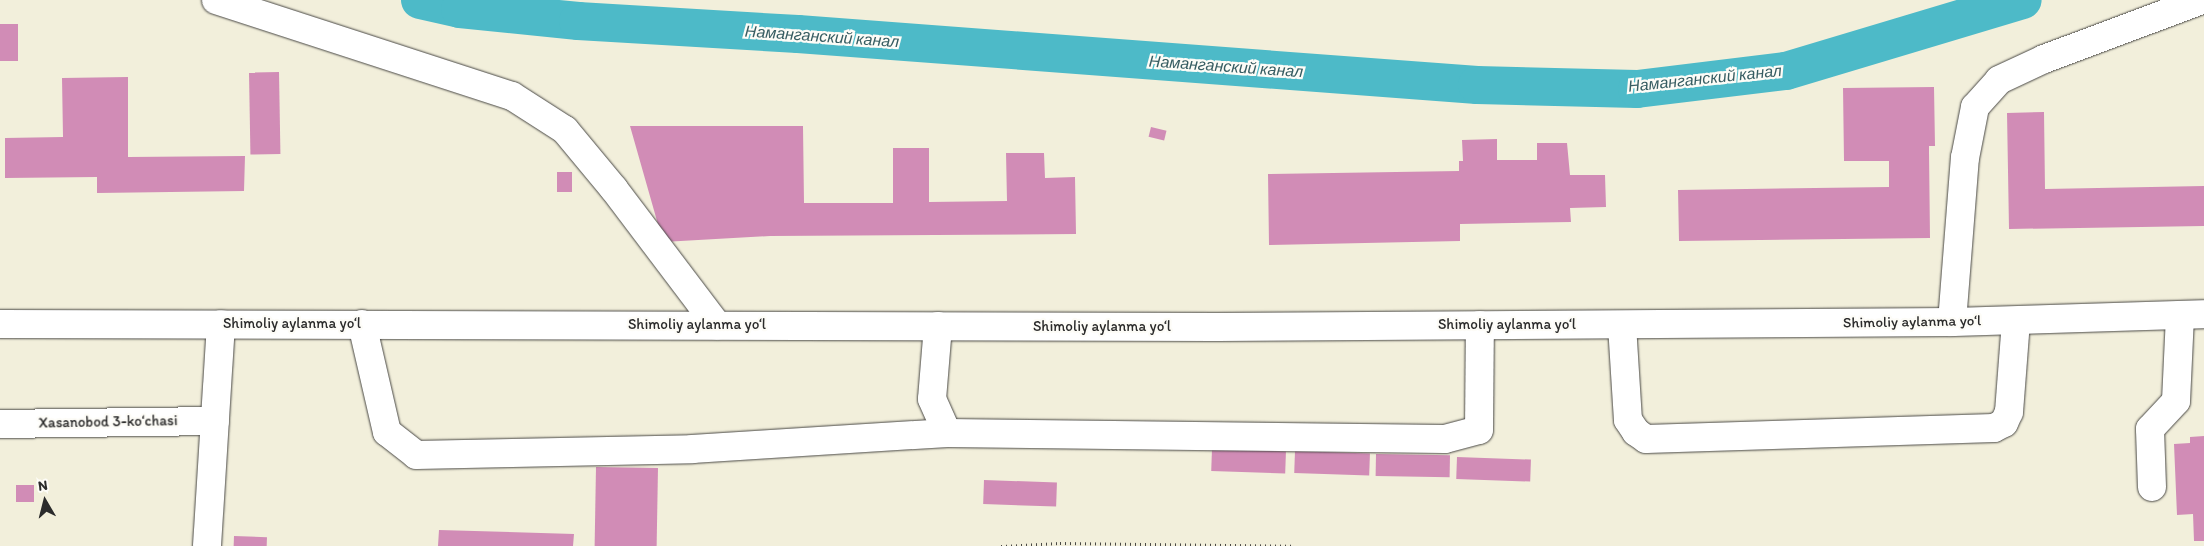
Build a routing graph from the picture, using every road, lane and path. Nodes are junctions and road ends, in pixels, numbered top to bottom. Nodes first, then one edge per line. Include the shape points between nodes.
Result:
1 (216, 0) edge
2 (2202, 0) edge
3 (2192, 314) edge
4 (2016, 321) junction
5 (1952, 322) junction
6 (0, 324) edge
7 (220, 324) junction
8 (362, 324) junction
9 (717, 325) junction
10 (1480, 325) junction
11 (1622, 325) junction
12 (938, 326) junction
13 (215, 421) junction
14 (0, 424) edge
15 (948, 433) junction
16 (2152, 487) dead end
17 (207, 546) edge
18 (1001, 546) edge
19 (1295, 546) edge

1 - 9 main road via 512,96 565,130
2 - 5 main road via 2044,59 1999,80 1975,108 1965,158
3 - 4 main road, Shimoliy aylanma yoʻl
3 - 16 main road via 2176,401 2150,430
4 - 5 main road, Shimoliy aylanma yoʻl
4 - 11 main road via 2009,412 2004,423 1994,428 1646,439 1628,420
5 - 11 main road, Shimoliy aylanma yoʻl
6 - 7 main road, Shimoliy aylanma yoʻl
7 - 8 main road, Shimoliy aylanma yoʻl
7 - 13 main road
8 - 9 main road, Shimoliy aylanma yoʻl
8 - 15 main road via 387,432 416,455 692,449
9 - 12 main road, Shimoliy aylanma yoʻl
10 - 11 main road, Shimoliy aylanma yoʻl
10 - 12 main road, Shimoliy aylanma yoʻl
10 - 15 main road via 1479,430 1446,440
12 - 15 main road via 932,399
13 - 14 main road, Xasanobod 3-koʻchasi
13 - 17 main road
18 - 19 path via 1060,543

